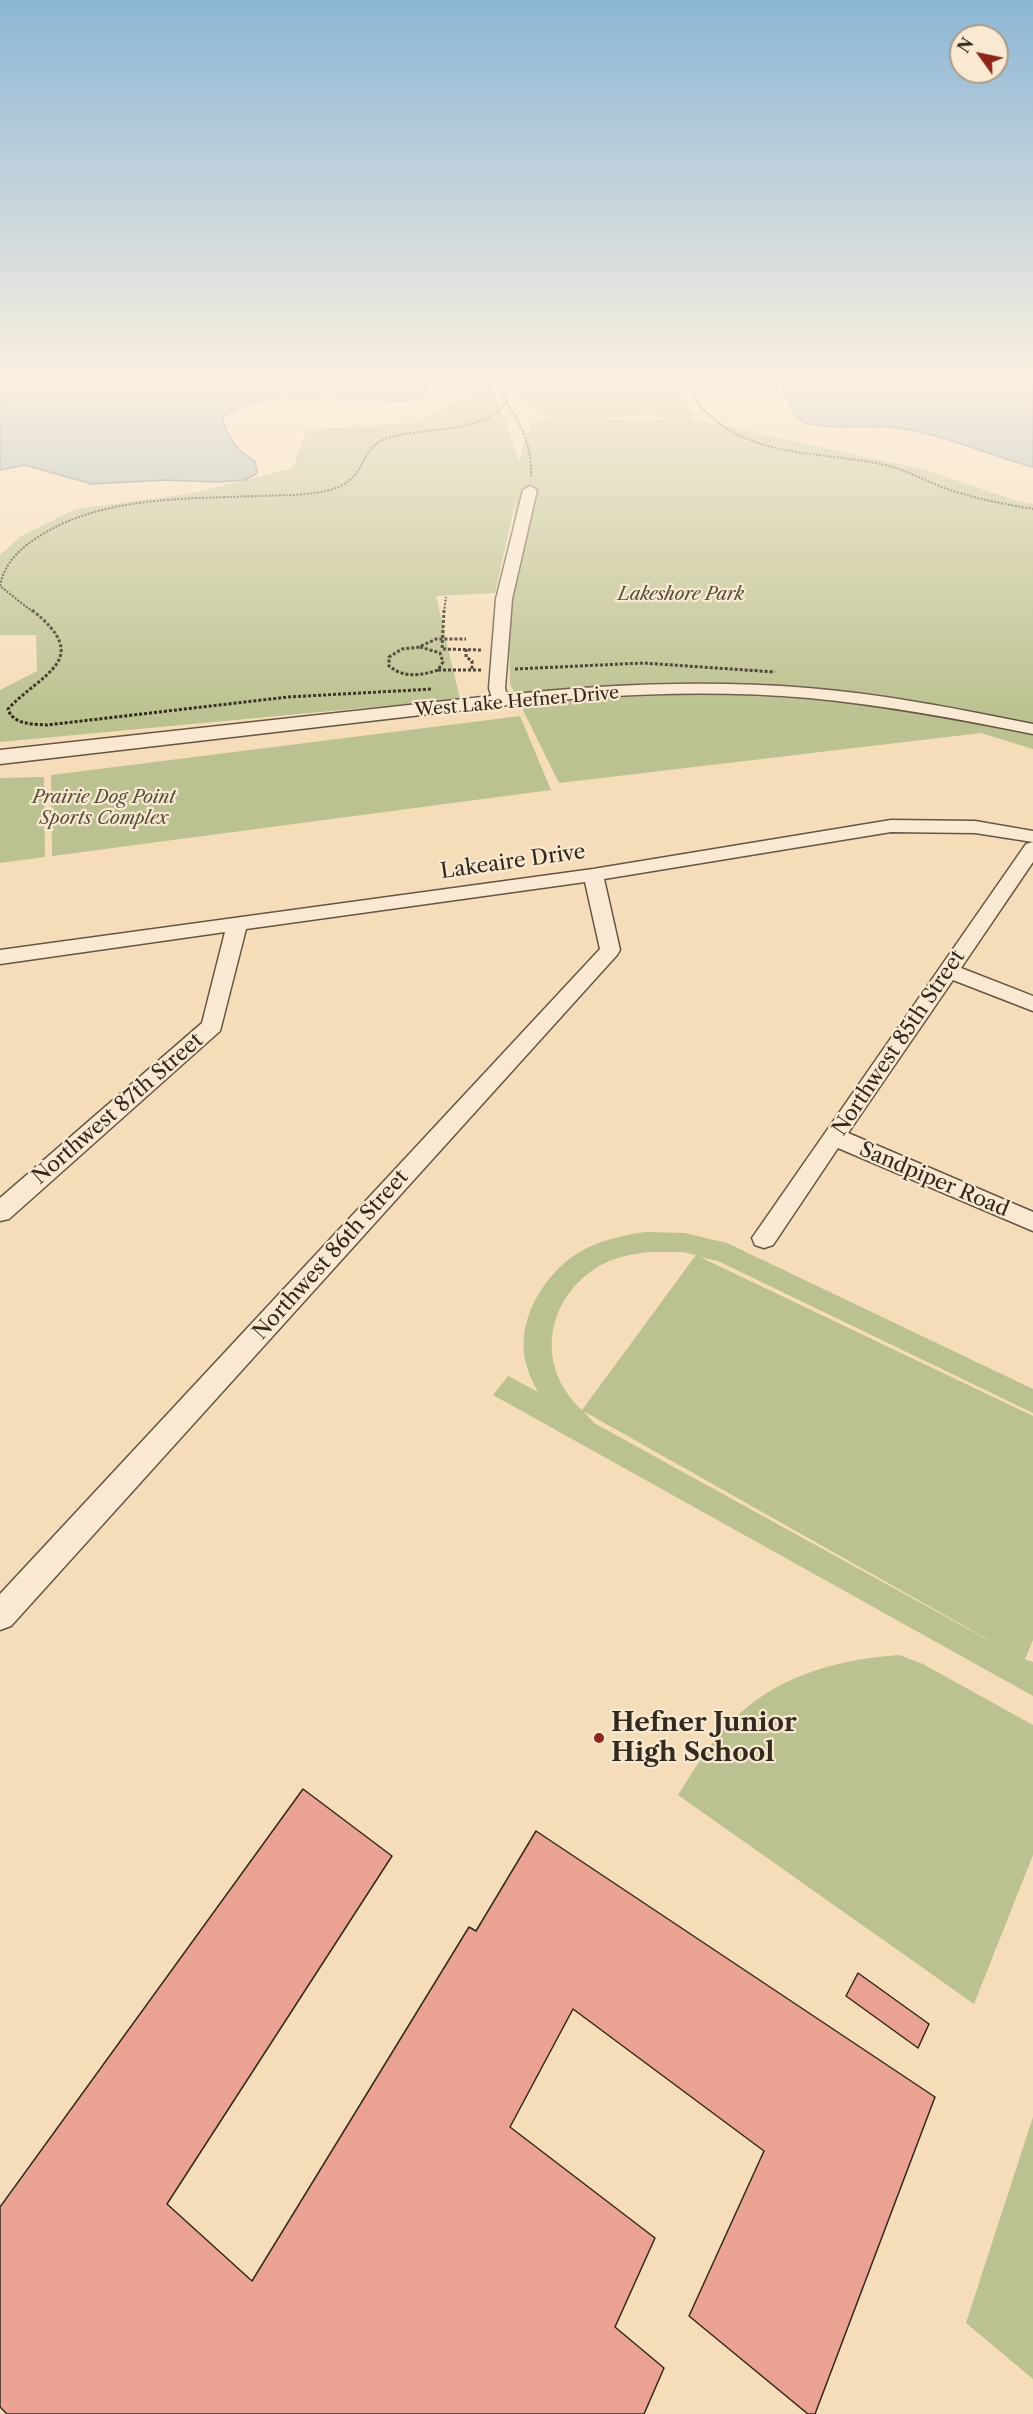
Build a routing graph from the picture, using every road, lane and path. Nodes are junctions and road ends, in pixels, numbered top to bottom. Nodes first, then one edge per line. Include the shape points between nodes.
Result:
1 (317, 492) edge
2 (530, 492) edge
3 (957, 492) edge
4 (1033, 509) edge
5 (446, 597) dead end
6 (441, 639) junction
7 (466, 639) dead end
8 (420, 647) junction
9 (466, 649) junction
10 (438, 670) junction
11 (472, 670) junction
12 (495, 670) junction
13 (438, 688) dead end
14 (500, 701) junction
15 (1033, 729) edge
16 (0, 757) edge
17 (1033, 837) edge
18 (1033, 848) edge
19 (593, 875) junction
20 (237, 925) junction
21 (0, 957) edge
22 (948, 972) junction
23 (1033, 1004) edge
24 (835, 1137) junction
25 (0, 1212) edge
26 (1033, 1222) edge
27 (764, 1238) dead end
28 (0, 1616) edge

1 - 13 path via 111,509 54,526 18,551 0,586 47,622 60,646 54,668 20,696 8,709 10,715 23,723 47,725 196,706
2 - 12 street via 504,600
3 - 4 path
5 - 6 path
6 - 7 path
6 - 8 path
6 - 9 path via 442,649
8 - 10 path via 440,653 443,662
8 - 10 path via 394,652 389,657 389,666 410,675
9 - 11 path
9 - 12 path via 489,652
10 - 11 path
11 - 12 path
12 - 14 street
14 - 15 street, West Lake Hefner Drive via 686,688 808,693 938,710
14 - 16 street, West Lake Hefner Drive
17 - 19 street, Lakeaire Drive via 975,827 891,826
18 - 22 street, Northwest 85th Street
19 - 20 street, Lakeaire Drive
19 - 28 street, Northwest 86th Street via 610,950
20 - 21 street, Lakeaire Drive
20 - 25 street, Northwest 87th Street via 212,1026
22 - 23 street
22 - 24 street, Northwest 85th Street
24 - 26 street, Sandpiper Road
24 - 27 street, Northwest 85th Street

